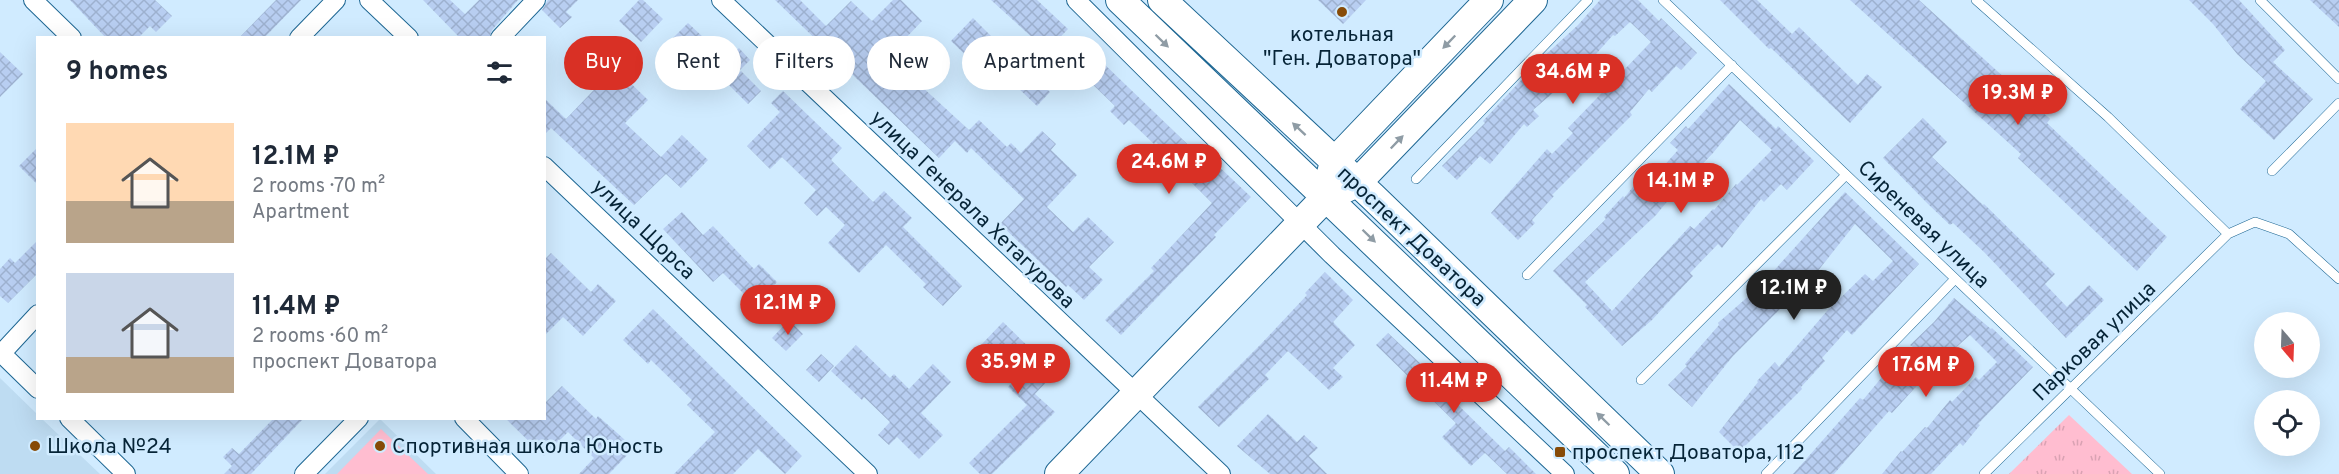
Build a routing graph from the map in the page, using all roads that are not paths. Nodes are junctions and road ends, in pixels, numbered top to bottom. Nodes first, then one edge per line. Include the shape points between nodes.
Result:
1 (33, 0) edge
2 (336, 0) edge
3 (369, 0) edge
4 (536, 0) edge
5 (720, 0) edge
6 (1076, 0) edge
7 (1120, 0) edge
8 (1162, 0) edge
9 (1489, 0) edge
10 (1533, 0) edge
11 (1588, 0) edge
12 (1663, 0) edge
13 (1976, 0) edge
14 (2260, 0) edge
15 (70, 36) edge
16 (301, 36) edge
17 (407, 36) edge
18 (502, 36) edge
19 (1732, 65) junction
20 (2339, 79) edge
21 (2339, 103) edge
22 (1334, 162) junction
23 (546, 168) edge
24 (2272, 171) dead end
25 (1846, 175) junction
26 (1416, 179) dead end
27 (1357, 183) junction
28 (1325, 198) junction
29 (1300, 224) junction
30 (2228, 234) junction
31 (1527, 275) dead end
32 (1955, 279) junction
33 (2339, 279) edge
34 (36, 316) edge
35 (1, 353) edge
36 (1641, 381) dead end
37 (36, 386) edge
38 (2072, 389) junction
39 (1135, 394) junction
40 (71, 420) edge
41 (357, 420) edge
42 (466, 420) edge
43 (126, 474) edge
44 (304, 474) edge
45 (519, 474) edge
46 (868, 474) edge
47 (1059, 474) edge
48 (1221, 474) edge
49 (1565, 474) edge
50 (1615, 474) edge
51 (1660, 474) edge
52 (1766, 474) edge
53 (1984, 474) edge
54 (2160, 474) edge

1 - 15 street
2 - 16 street
3 - 17 street
4 - 18 street
5 - 39 street, улица Генерала Хетагурова
6 - 29 street
7 -> 28 main road, проспект Доватора
22 -> 8 main road, проспект Доватора
9 -> 22 main road
27 -> 10 main road
11 - 26 lane
12 - 19 lane, Сиреневая улица
13 - 30 lane via 2108,117
14 - 20 lane
19 - 25 lane, Сиреневая улица
19 - 31 lane
21 - 24 lane
22 - 27 main road, проспект Доватора
22 - 28 main road
23 - 46 street, улица Щорса
25 - 32 lane, Сиреневая улица
25 - 36 lane
27 - 28 main road
51 -> 27 main road, проспект Доватора
28 - 29 main road
28 -> 50 main road, проспект Доватора
29 - 39 main road
29 - 49 street
30 - 33 lane via 2255,222 2289,234
30 - 38 lane, Парковая улица
32 - 38 lane, Сиреневая улица
32 - 52 lane
34 - 35 street
35 - 37 street
38 - 53 lane, Парковая улица
38 - 54 lane, Сиреневая улица
39 - 47 main road
39 - 48 street, улица Генерала Хетагурова
40 - 43 street
41 - 44 street
42 - 45 street

